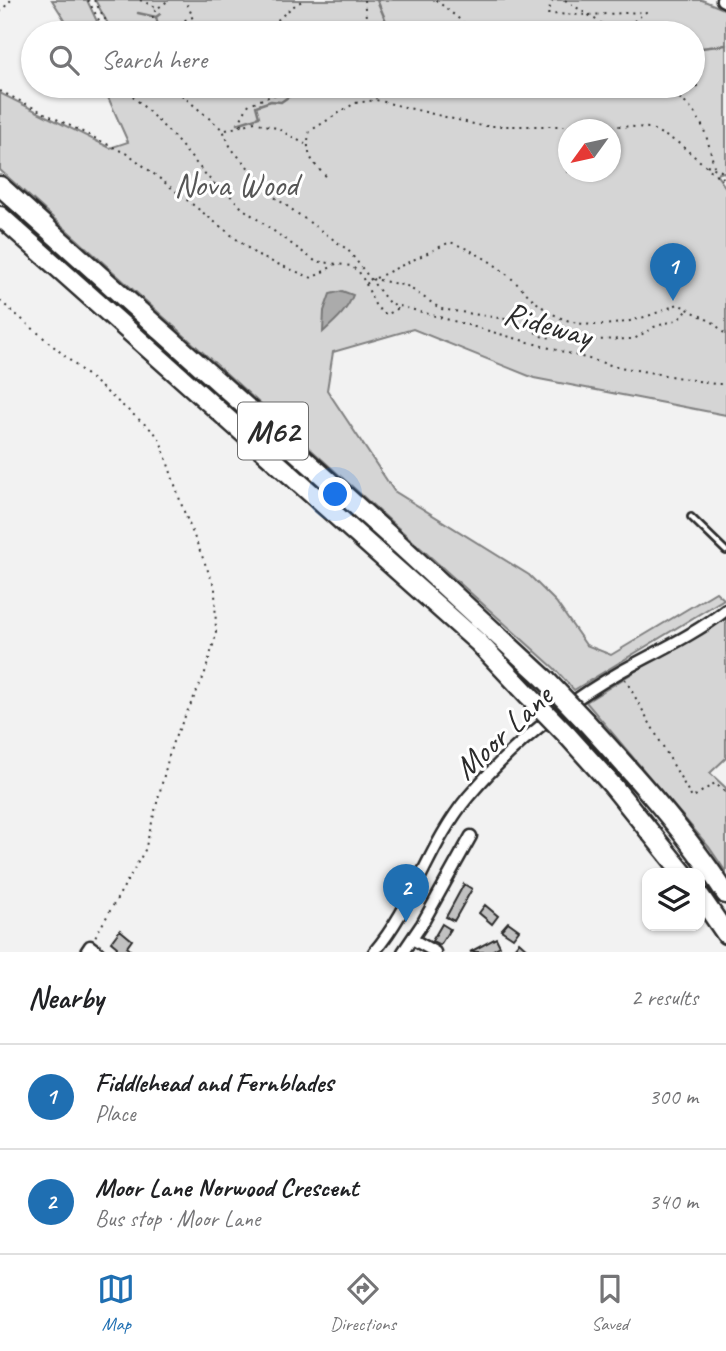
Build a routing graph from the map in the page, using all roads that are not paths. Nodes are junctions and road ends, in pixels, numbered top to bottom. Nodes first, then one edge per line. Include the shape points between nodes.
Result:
1 (0, 186) edge
2 (0, 216) edge
3 (691, 517) dead end
4 (726, 551) edge
5 (726, 610) edge
6 (471, 836) dead end
7 (679, 868) edge
8 (726, 894) edge
9 (705, 903) edge
10 (726, 934) edge
11 (412, 939) junction
12 (374, 952) edge
13 (403, 952) edge
14 (435, 952) edge

1 - 8 highway, M62, bridge via 545,679 632,773
2 - 7 highway, M62, bridge via 460,626 567,735
3 - 4 lane
5 - 12 street, Moor Lane via 585,693 516,747 467,799 402,914
6 - 11 street, Moor Lane
9 - 10 highway
11 - 13 street, Moor Lane
11 - 14 street

